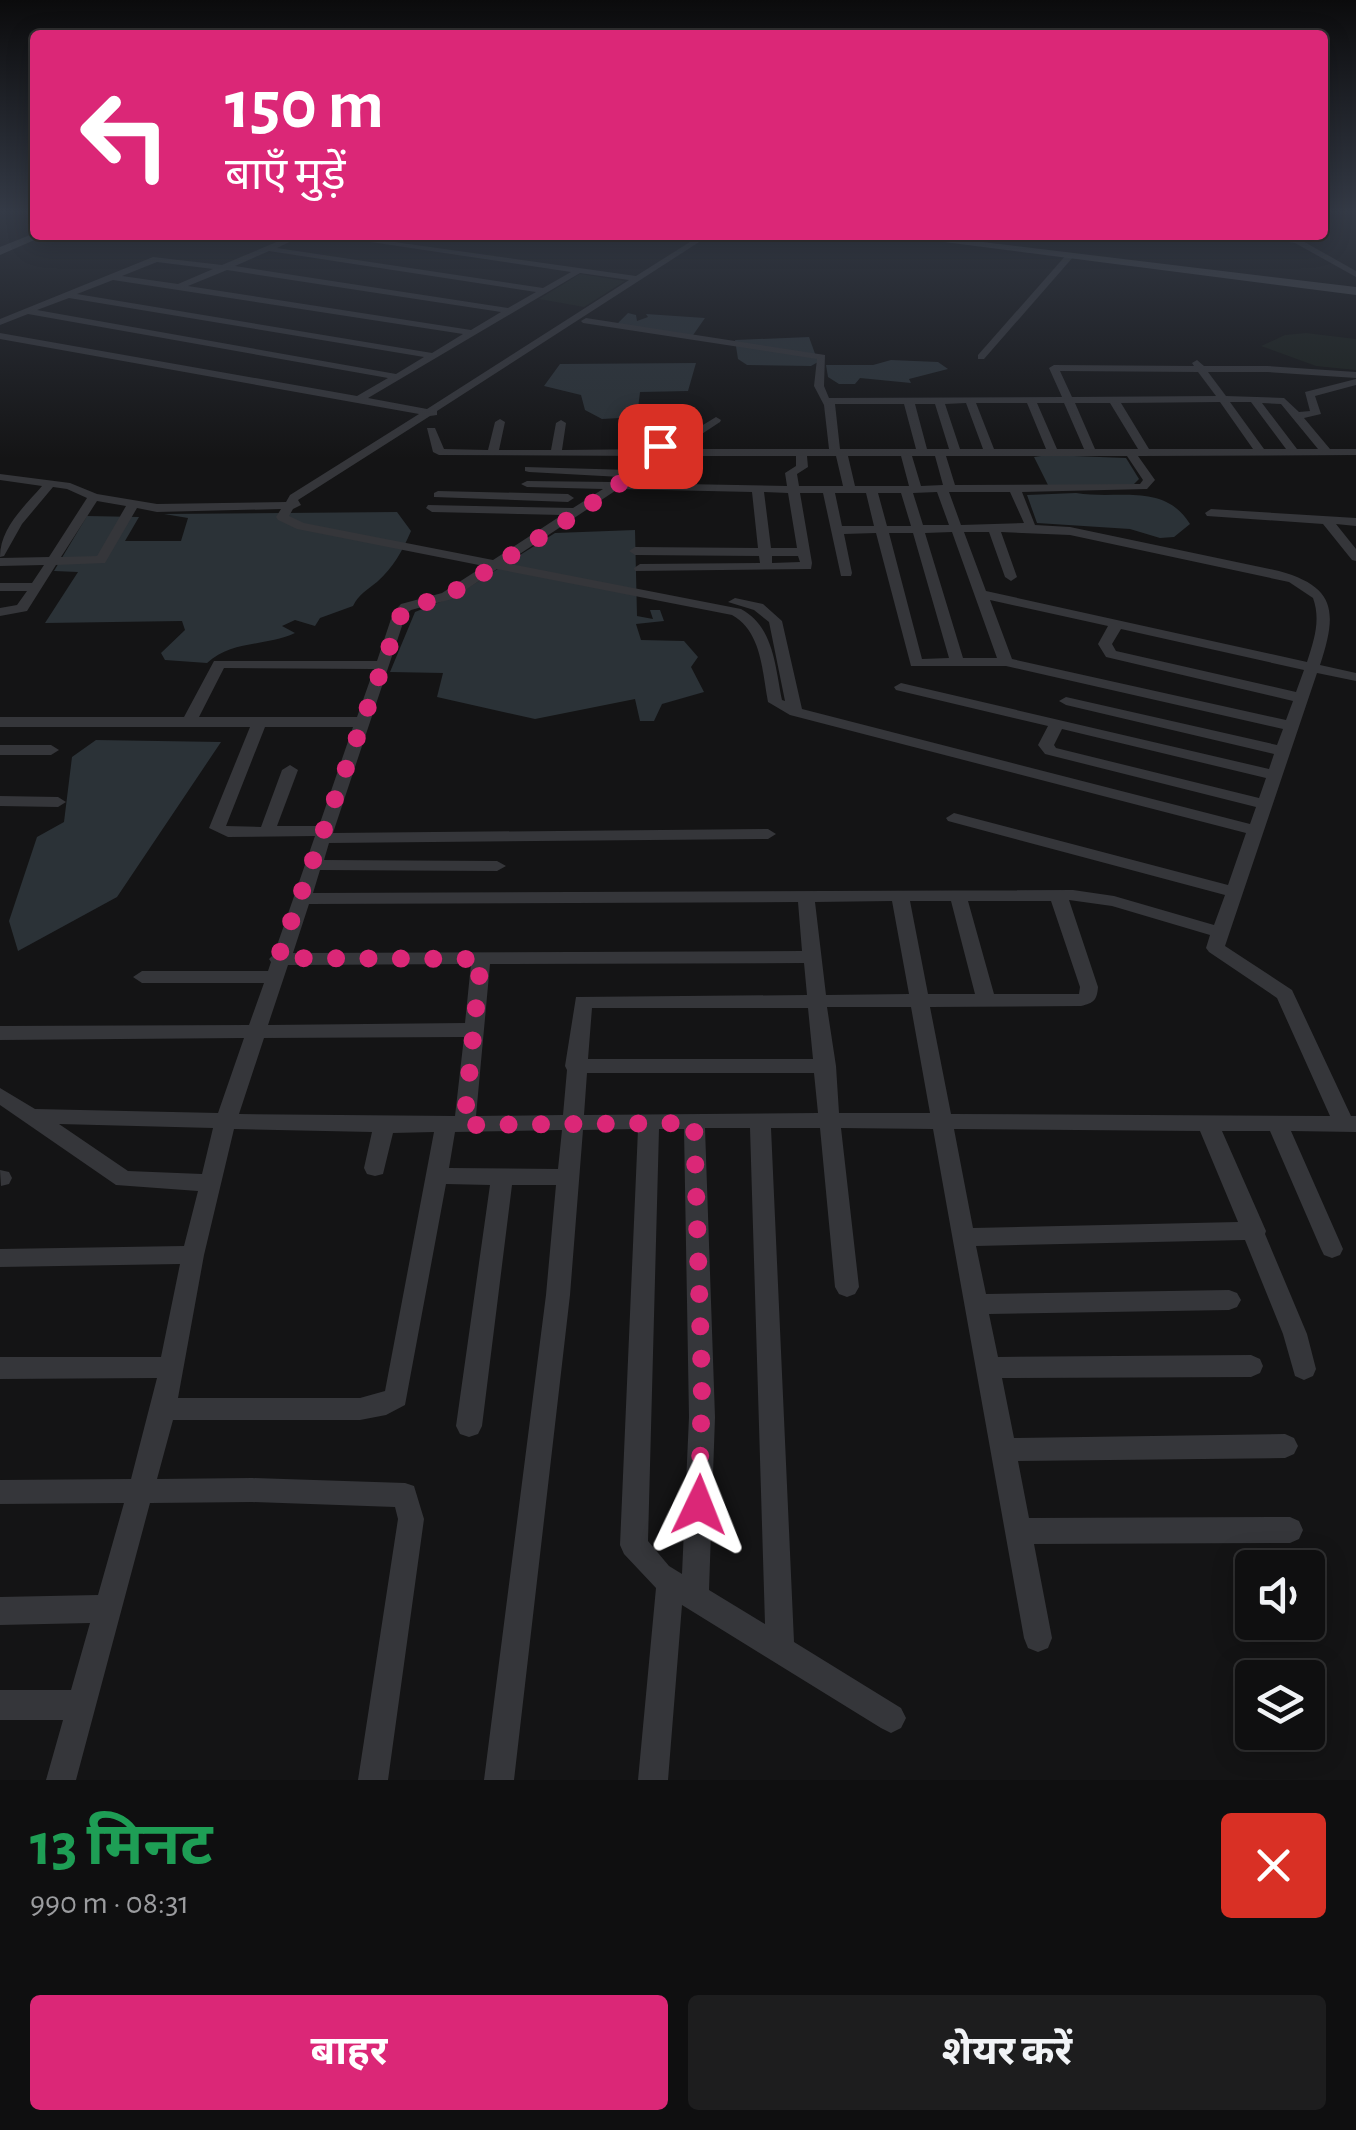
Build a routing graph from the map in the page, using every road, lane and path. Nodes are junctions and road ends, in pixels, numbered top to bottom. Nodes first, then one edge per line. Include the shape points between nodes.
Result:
1 (164, 293) edge
2 (224, 293) edge
3 (391, 293) edge
4 (542, 293) edge
5 (618, 293) edge
6 (630, 293) edge
7 (1048, 293) edge
8 (68, 294) joint
9 (138, 305) junction
10 (27, 311) junction
11 (509, 311) junction
12 (586, 321) junction
13 (0, 322) edge
14 (96, 323) junction
15 (80, 330) dead end
16 (473, 333) junction
17 (0, 338) edge
18 (434, 356) junction
19 (981, 358) dead end
20 (1199, 365) junction
21 (1305, 376) junction
22 (1356, 376) edge
23 (397, 377) junction
24 (1210, 379) junction
25 (1057, 380) junction
26 (888, 385) dead end
27 (1326, 388) junction
28 (1221, 399) junction
29 (1254, 399) junction
30 (358, 400) junction
31 (1114, 400) junction
32 (886, 401) junction
33 (909, 401) junction
34 (939, 401) junction
35 (970, 401) junction
36 (1030, 401) junction
37 (1068, 401) junction
38 (826, 402) junction
39 (1296, 415) junction
40 (431, 419) junction
41 (716, 420) dead end
42 (500, 422) dead end
43 (660, 422) dead end
44 (561, 423) dead end
45 (670, 448) junction
46 (837, 448) junction
47 (801, 452) junction
48 (905, 452) junction
49 (922, 452) junction
50 (939, 452) junction
51 (955, 452) junction
52 (990, 452) junction
53 (1054, 452) junction
54 (1091, 452) junction
55 (1130, 452) junction
56 (1145, 452) junction
57 (1261, 452) junction
58 (1294, 452) junction
59 (1328, 452) junction
60 (1356, 452) edge
61 (493, 453) junction
62 (556, 453) junction
63 (529, 470) dead end
64 (633, 474) junction
65 (765, 475) junction
66 (2, 480) edge
67 (50, 484) junction
68 (528, 484) dead end
69 (794, 489) junction
70 (912, 489) junction
71 (946, 489) junction
72 (1015, 489) junction
73 (828, 490) junction
74 (850, 490) junction
75 (871, 490) junction
76 (606, 493) junction
77 (94, 497) junction
78 (133, 504) junction
79 (294, 505) junction
80 (580, 512) junction
81 (1211, 513) dead end
82 (1326, 520) junction
83 (1356, 522) edge
84 (1026, 528) junction
85 (954, 529) junction
86 (994, 529) junction
87 (837, 530) junction
88 (882, 530) junction
89 (918, 530) junction
90 (702, 532) dead end
91 (2, 547) edge
92 (635, 551) dead end
93 (700, 551) junction
94 (1356, 557) edge
95 (766, 559) junction
96 (0, 562) edge
97 (55, 562) junction
98 (500, 562) junction
99 (640, 568) dead end
100 (846, 573) dead end
101 (1011, 577) dead end
102 (0, 587) edge
103 (38, 587) junction
104 (981, 594) junction
105 (0, 612) edge
106 (1116, 625) junction
107 (956, 662) junction
108 (1006, 662) junction
109 (382, 664) junction
110 (1310, 667) junction
111 (1356, 677) edge
112 (902, 687) dead end
113 (1301, 698) junction
114 (1066, 701) dead end
115 (795, 712) junction
116 (0, 722) edge
117 (189, 722) junction
118 (259, 722) junction
119 (362, 722) junction
120 (1057, 724) junction
121 (1292, 726) junction
122 (0, 750) edge
123 (51, 750) dead end
124 (1283, 751) junction
125 (290, 770) dead end
126 (1275, 775) junction
127 (0, 801) edge
128 (58, 802) dead end
129 (1264, 804) junction
130 (954, 818) dead end
131 (1256, 830) junction
132 (267, 832) junction
133 (323, 834) junction
134 (768, 834) dead end
135 (312, 864) junction
136 (496, 866) dead end
137 (1234, 892) junction
138 (958, 895) junction
139 (1058, 895) junction
140 (900, 896) junction
141 (806, 898) junction
142 (300, 899) junction
143 (1218, 932) junction
144 (814, 957) junction
145 (481, 959) junction
146 (275, 968) junction
147 (142, 977) dead end
148 (818, 998) junction
149 (919, 1001) junction
150 (986, 1001) junction
151 (474, 1030) junction
152 (252, 1033) junction
153 (0, 1034) edge
154 (575, 1066) junction
155 (826, 1066) junction
156 (0, 1094) edge
157 (30, 1116) junction
158 (226, 1120) junction
159 (760, 1120) junction
160 (942, 1121) junction
161 (1207, 1121) junction
162 (832, 1122) junction
163 (694, 1123) junction
164 (1277, 1123) junction
165 (1350, 1123) edge
166 (570, 1124) junction
167 (649, 1124) junction
168 (384, 1125) junction
169 (455, 1125) junction
170 (374, 1168) dead end
171 (437, 1176) junction
172 (566, 1176) junction
173 (502, 1178) junction
174 (208, 1183) junction
175 (1255, 1232) junction
176 (963, 1237) junction
177 (1332, 1248) dead end
178 (193, 1254) junction
179 (0, 1258) edge
180 (847, 1287) dead end
181 (1230, 1300) dead end
182 (976, 1304) junction
183 (172, 1366) junction
184 (1251, 1366) dead end
185 (0, 1368) edge
186 (989, 1368) junction
187 (1304, 1369) dead end
188 (163, 1410) junction
189 (469, 1426) dead end
190 (1285, 1446) dead end
191 (1003, 1450) junction
192 (142, 1490) junction
193 (0, 1492) edge
194 (1290, 1530) dead end
195 (1018, 1531) junction
196 (682, 1589) junction
197 (109, 1608) junction
198 (0, 1611) edge
199 (1038, 1638) dead end
200 (780, 1649) junction
201 (0, 1705) edge
202 (82, 1705) junction
203 (891, 1718) dead end
204 (60, 1780) edge
205 (373, 1780) edge
206 (499, 1780) edge
207 (654, 1780) edge

1 - 9 street
2 - 16 street
3 - 11 street
4 - 11 street
5 - 40 street
6 - 12 street
7 - 19 street
8 - 9 street
8 - 10 street
9 - 14 street
9 - 18 street
10 - 13 street
10 - 14 street
11 - 16 street
12 - 38 street via 822,356 818,386
12 - 40 street
14 - 15 street
14 - 23 street
16 - 18 street
17 - 30 street
17 - 40 street
18 - 23 street
20 - 21 street
20 - 24 street
20 - 25 street via 1056,368
21 - 22 street
21 - 24 street
21 - 27 street
22 - 27 street
23 - 30 street
24 - 25 street
24 - 28 street
25 - 37 street
26 - 32 street
27 - 39 street via 1309,394 1316,414
28 - 29 street
28 - 31 street
28 - 57 street
29 - 39 street via 1284,401
29 - 58 street
30 - 40 street
31 - 37 street
31 - 56 street
32 - 33 street
32 - 38 street
33 - 34 street
33 - 49 street
34 - 35 street
34 - 51 street
35 - 36 street
35 - 52 street
36 - 37 street
36 - 53 street
37 - 54 street
38 - 46 street
39 - 59 street
40 - 61 street via 442,453
40 - 79 street
41 - 45 street
42 - 61 street
43 - 45 street via 660,446
44 - 62 street
45 - 46 street
45 - 62 street
45 - 64 street
45 - 65 street
46 - 47 street
46 - 48 street
46 - 74 street
47 - 65 street
47 - 69 street via 802,467 791,472
48 - 49 street
48 - 70 street
49 - 50 street
50 - 51 street
50 - 71 street
51 - 52 street
52 - 53 street
53 - 54 street
54 - 55 street
55 - 56 street
55 - 72 street via 1150,480 1143,487
56 - 57 street
57 - 58 street
58 - 59 street
59 - 60 street
61 - 62 street
63 - 64 street
64 - 76 street
65 - 69 street
65 - 76 street
65 - 95 street
66 - 67 street
67 - 77 street
67 - 91 street
68 - 76 street
69 - 73 street
69 - 95 street via 806,564
70 - 71 street
70 - 75 street
70 - 89 street
71 - 72 street
71 - 85 street
72 - 84 street
73 - 74 street
73 - 87 street
74 - 75 street
75 - 88 street
76 - 80 street
76 - 80 street via 435,502
77 - 78 street
77 - 97 street
78 - 79 street via 196,510
78 - 97 street via 104,558
79 - 98 street via 282,517 301,526
80 - 98 street
81 - 82 street
82 - 83 street
82 - 94 street
84 - 86 street
84 - 110 street via 1070,531 1297,580 1327,608
85 - 86 street
85 - 89 street
85 - 104 street
86 - 101 street
87 - 88 street
87 - 100 street
88 - 89 street
88 - 107 street via 912,659
89 - 107 street
90 - 93 street
92 - 93 street
93 - 95 street
95 - 99 street
96 - 97 street
97 - 103 street
98 - 109 street via 442,598 403,609
98 - 115 street via 746,615 759,632 775,702
98 - 115 street via 758,607 775,621
102 - 103 street
103 - 105 street via 18,611
104 - 106 street
104 - 108 street
106 - 110 street
106 - 113 street via 1104,644 1110,654
107 - 108 street
108 - 121 street
109 - 117 street via 219,664
109 - 119 street
110 - 111 street
110 - 113 street
112 - 120 street
113 - 121 street
114 - 124 street
115 - 131 street
116 - 117 street
117 - 118 street
118 - 119 street
118 - 132 street via 218,828
119 - 133 street
120 - 126 street
120 - 129 street via 1046,745 1050,750
121 - 124 street
122 - 123 street
124 - 126 street
125 - 132 street
126 - 129 street
127 - 128 street
129 - 131 street
130 - 137 street
131 - 137 street
132 - 133 street
133 - 134 street
133 - 135 street
135 - 136 street
135 - 142 street
137 - 143 street
138 - 139 street
138 - 140 street
138 - 150 street
139 - 143 street via 1114,900
139 - 150 street via 1088,998
140 - 141 street
140 - 149 street
141 - 142 street
141 - 144 street
142 - 146 street
143 - 165 street via 1219,954 1285,994
144 - 145 street
144 - 148 street
145 - 146 street
145 - 151 street
146 - 147 street
146 - 152 street
148 - 149 street
148 - 154 street via 582,1002
148 - 155 street
149 - 150 street
149 - 160 street
151 - 152 street
151 - 169 street
152 - 153 street
152 - 158 street
154 - 155 street
154 - 166 street
155 - 162 street
156 - 157 street
157 - 158 street
157 - 174 street via 134,1183
158 - 168 street
158 - 174 street
159 - 162 street
159 - 163 street
159 - 200 street
160 - 161 street
160 - 162 street
160 - 176 street
161 - 164 street
161 - 175 street
162 - 180 street
163 - 167 street
163 - 196 street via 702,1417
164 - 165 street
164 - 177 street
166 - 167 street
166 - 169 street
166 - 172 street
167 - 196 street via 634,1545 650,1567
168 - 169 street
168 - 170 street
169 - 171 street
171 - 173 street
171 - 188 street via 396,1397 360,1409
172 - 173 street
172 - 206 street via 558,1295
173 - 189 street
174 - 178 street
175 - 176 street
175 - 187 street
176 - 182 street
178 - 179 street
178 - 183 street
181 - 182 street
182 - 186 street
183 - 185 street
183 - 188 street
184 - 186 street
186 - 191 street
188 - 192 street
190 - 191 street
191 - 195 street
192 - 193 street
192 - 197 street
192 - 205 street via 364,1491 410,1500
194 - 195 street
195 - 199 street
196 - 200 street
196 - 207 street
197 - 198 street
197 - 202 street
200 - 203 street
201 - 202 street
202 - 204 street

